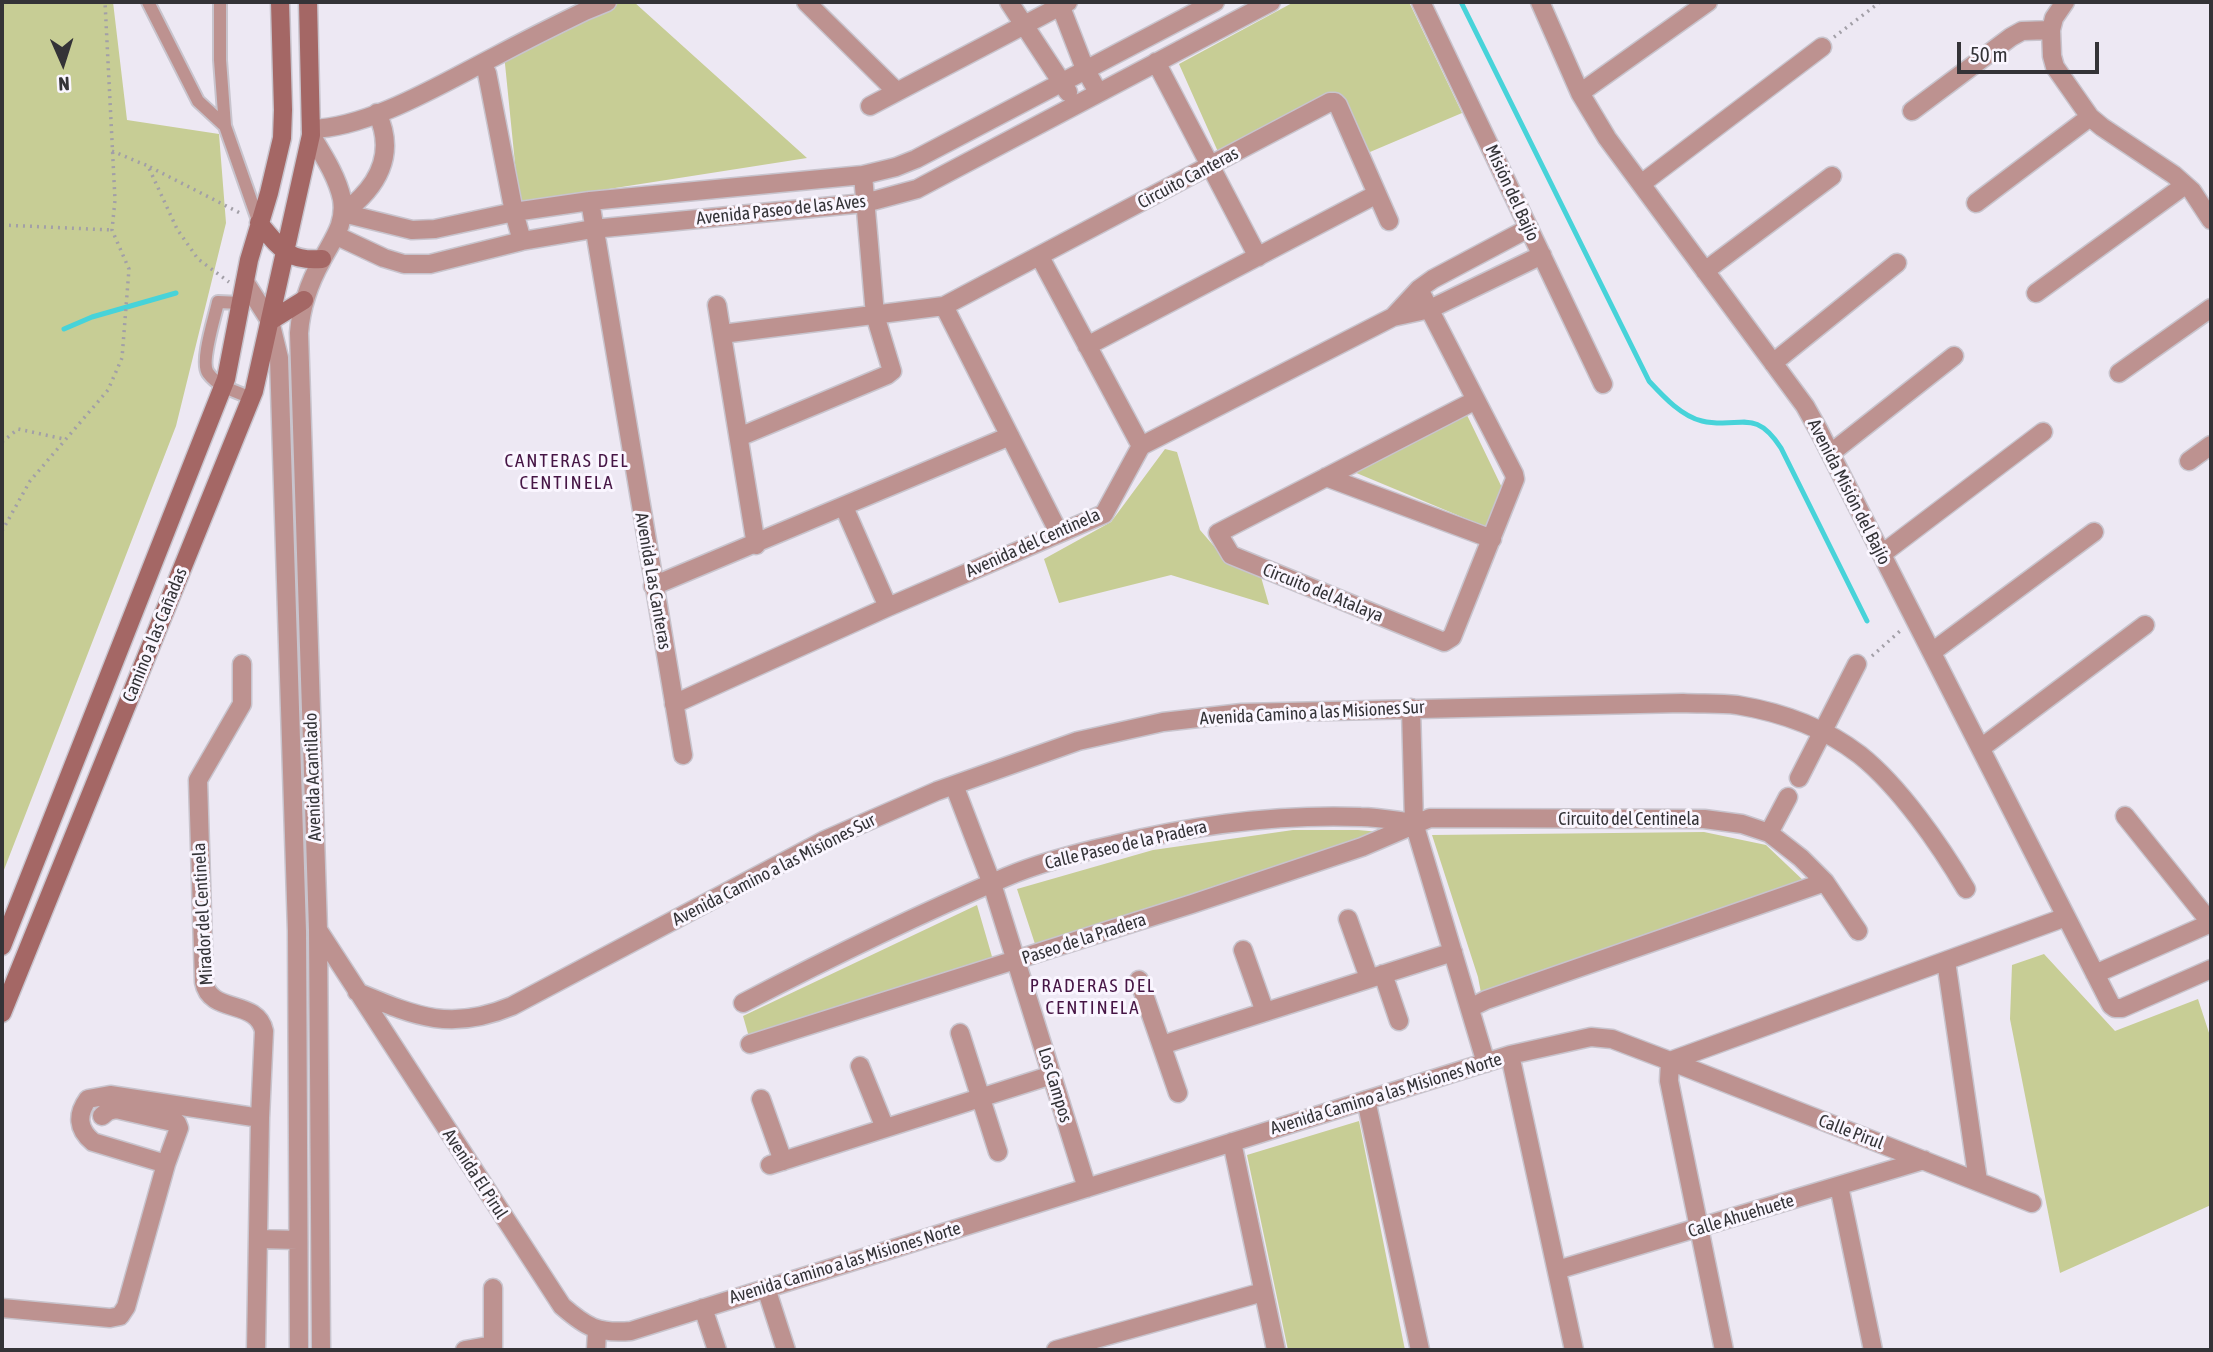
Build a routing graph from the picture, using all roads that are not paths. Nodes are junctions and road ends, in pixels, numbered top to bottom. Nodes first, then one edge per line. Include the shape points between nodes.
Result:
1 (149, 2) edge
2 (220, 2) edge
3 (280, 2) edge
4 (308, 2) edge
5 (607, 2) edge
6 (806, 2) edge
7 (1009, 2) edge
8 (1215, 2) edge
9 (1270, 2) edge
10 (1421, 2) edge
11 (1540, 2) edge
12 (1708, 2) edge
13 (2065, 2) edge
14 (1063, 3) edge
15 (584, 6) edge
16 (1023, 24) junction
17 (2051, 30) junction
18 (1822, 47) road end
19 (1156, 62) junction
20 (1085, 69) junction
21 (487, 73) dead end
22 (1062, 82) junction
23 (896, 91) junction
24 (1098, 92) junction
25 (1580, 93) junction
26 (1074, 105) junction
27 (870, 106) dead end
28 (1912, 111) dead end
29 (377, 113) junction
30 (2090, 117) junction
31 (225, 126) junction
32 (311, 132) junction
33 (1209, 167) junction
34 (863, 175) junction
35 (1832, 176) dead end
36 (1642, 184) junction
37 (2185, 185) junction
38 (702, 190) junction
39 (1377, 194) junction
40 (590, 201) junction
41 (865, 202) junction
42 (1976, 203) dead end
43 (514, 212) junction
44 (343, 213) junction
45 (705, 218) junction
46 (2211, 220) edge
47 (1390, 221) dead end
48 (260, 223) junction
49 (1529, 228) junction
50 (593, 229) junction
51 (337, 236) junction
52 (522, 241) junction
53 (284, 250) junction
54 (1542, 255) junction
55 (1040, 257) junction
56 (1258, 257) junction
57 (322, 259) junction
58 (1896, 263) dead end
59 (1705, 271) junction
60 (1419, 289) junction
61 (243, 292) junction
62 (2036, 293) dead end
63 (304, 300) junction
64 (717, 305) dead end
65 (944, 306) junction
66 (2211, 308) edge
67 (1430, 309) junction
68 (875, 315) junction
69 (1393, 317) junction
70 (270, 321) junction
71 (722, 334) junction
72 (1087, 346) junction
73 (1954, 356) dead end
74 (1773, 363) junction
75 (2119, 373) dead end
76 (1603, 384) dead end
77 (224, 387) junction
78 (251, 398) junction
79 (1475, 400) junction
80 (2043, 432) dead end
81 (1010, 436) junction
82 (739, 437) junction
83 (2211, 445) edge
84 (1141, 446) junction
85 (1831, 453) junction
86 (2189, 461) dead end
87 (1326, 477) junction
88 (844, 507) junction
89 (2094, 532) dead end
90 (1059, 533) junction
91 (1492, 539) junction
92 (756, 545) junction
93 (1882, 554) junction
94 (146, 583) junction
95 (653, 586) junction
96 (172, 593) junction
97 (888, 607) junction
98 (2145, 625) dead end
99 (1932, 652) junction
100 (242, 664) dead end
101 (1857, 664) road end
102 (674, 705) junction
103 (1411, 708) junction
104 (1823, 732) junction
105 (1981, 748) junction
106 (683, 755) dead end
107 (1799, 779) dead end
108 (954, 785) junction
109 (1788, 797) dead end
110 (2124, 816) dead end
111 (1414, 823) junction
112 (1769, 833) junction
113 (1825, 883) junction
114 (992, 884) junction
115 (1966, 889) dead end
116 (2066, 918) junction
117 (1348, 919) dead end
118 (2211, 923) edge
119 (318, 930) junction
120 (297, 931) junction
121 (1858, 931) dead end
122 (2, 946) edge
123 (1243, 950) dead end
124 (1453, 952) junction
125 (1016, 960) junction
126 (1946, 961) junction
127 (2211, 969) edge
128 (2095, 974) junction
129 (1376, 976) junction
130 (1139, 981) dead end
131 (357, 992) junction
132 (743, 1003) dead end
133 (1470, 1008) junction
134 (1265, 1012) junction
135 (2, 1013) edge
136 (1399, 1020) dead end
137 (960, 1032) dead end
138 (750, 1044) dead end
139 (1162, 1045) junction
140 (1510, 1055) junction
141 (1670, 1060) junction
142 (1486, 1063) junction
143 (860, 1066) dead end
144 (1052, 1075) junction
145 (1178, 1093) dead end
146 (981, 1098) junction
147 (761, 1099) dead end
148 (1366, 1100) junction
149 (102, 1116) dead end
150 (260, 1118) junction
151 (885, 1128) junction
152 (1232, 1142) junction
153 (998, 1152) dead end
154 (1924, 1160) junction
155 (166, 1164) junction
156 (1978, 1181) junction
157 (1839, 1186) junction
158 (1087, 1188) junction
159 (2032, 1203) dead end
160 (1699, 1228) junction
161 (258, 1238) junction
162 (298, 1240) junction
163 (1557, 1270) junction
164 (493, 1288) dead end
165 (766, 1288) junction
166 (1263, 1292) junction
167 (2, 1308) edge
168 (703, 1308) junction
169 (597, 1330) junction
170 (494, 1348) edge
171 (256, 1350) edge
172 (299, 1350) edge
173 (320, 1350) edge
174 (465, 1350) edge
175 (596, 1350) edge
176 (716, 1350) edge
177 (786, 1350) edge
178 (1056, 1350) edge
179 (1276, 1350) edge
180 (1420, 1350) edge
181 (1574, 1350) edge
182 (1724, 1350) edge
183 (1873, 1350) edge

1 - 31 lane via 198,102
2 - 31 lane
3 - 48 main road, Camino a las Cañadas via 282,138
4 - 32 main road, Camino a las Cañadas
5 - 15 street
6 - 23 street
7 - 16 street
8 - 20 street, Avenida Paseo de las Aves
9 - 19 street, Avenida Paseo de las Aves
10 - 49 street, Misión del Bajío
11 - 25 street, Avenida Misión del Bajío
12 - 25 street
13 - 17 street
14 - 16 street
14 - 20 street
15 - 29 street via 437,87
16 - 22 street
16 - 23 street
17 - 28 street via 2022,31 2011,37
17 - 30 street via 2055,67
18 - 36 street
19 - 24 street, Avenida Paseo de las Aves
19 - 33 street
20 - 22 street, Avenida Paseo de las Aves
20 - 24 street
21 - 43 street
22 - 26 street
22 - 34 street, Avenida Paseo de las Aves via 916,159
23 - 27 street
24 - 26 street, Avenida Paseo de las Aves
25 - 36 street, Avenida Misión del Bajío
26 - 41 street, Avenida Paseo de las Aves via 917,189
29 - 32 street
29 - 44 street via 385,145 382,165 373,185
30 - 37 street
30 - 42 street
31 - 48 lane
32 - 44 street, Avenida Acantilado via 336,179
32 - 53 main road, Camino a las Cañadas
33 - 39 street, Circuito Canteras via 1335,102
33 - 55 street, Circuito Canteras
33 - 56 street
34 - 38 street, Avenida Paseo de las Aves
34 - 41 street
35 - 59 street
36 - 59 street, Avenida Misión del Bajío
37 - 46 street
37 - 62 street
38 - 40 street, Avenida Paseo de las Aves
38 - 45 street
39 - 47 street, Circuito Canteras
39 - 56 street
40 - 43 street, Avenida Paseo de las Aves
40 - 50 street, Avenida Las Canteras
41 - 45 street, Avenida Paseo de las Aves
41 - 68 street
43 - 44 street, Avenida Paseo de las Aves via 412,230
43 - 52 street
44 - 51 street, Avenida Acantilado
45 - 50 street, Avenida Paseo de las Aves
48 - 53 main road
48 - 61 main road, Camino a las Cañadas
49 - 54 street, Misión del Bajío
49 - 60 street
50 - 52 street, Avenida Paseo de las Aves
50 - 95 street, Avenida Las Canteras
51 - 52 street, Avenida Paseo de las Aves via 404,264 430,264
51 - 57 street, Avenida Acantilado
53 - 57 main road via 296,259
53 - 70 main road, Camino a las Cañadas
54 - 67 street
54 - 76 street, Misión del Bajío
55 - 65 street, Circuito Canteras
55 - 72 street
56 - 72 street
57 - 63 street, Avenida Acantilado
58 - 74 street
59 - 74 street, Avenida Misión del Bajío
60 - 67 street, Circuito del Atalaya
60 - 69 street
61 - 70 street, Avenida Acantilado
61 - 77 main road, Camino a las Cañadas
61 - 77 lane via 218,302 204,361 206,372
63 - 70 main road
63 - 119 street, Avenida Acantilado via 299,350
64 - 71 street
65 - 68 street, Circuito Canteras
65 - 81 street
66 - 75 street
67 - 69 street
67 - 79 street, Circuito del Atalaya
68 - 71 street, Circuito Canteras
68 - 82 street via 892,371
69 - 84 street
70 - 78 main road, Camino a las Cañadas
70 - 120 street, Avenida Acantilado via 279,358
71 - 82 street
72 - 84 street
73 - 85 street
74 - 85 street, Avenida Misión del Bajío via 1805,406
77 - 78 lane
77 - 94 main road, Camino a las Cañadas
78 - 96 main road, Camino a las Cañadas
79 - 87 street, Circuito del Atalaya
79 - 91 street, Circuito del Atalaya via 1515,479
80 - 93 street
81 - 88 street
81 - 90 street
82 - 92 street
83 - 86 street
84 - 90 street, Avenida del Centinela via 1104,514
85 - 93 street, Avenida Misión del Bajío
87 - 91 street
87 - 91 street, Circuito del Atalaya via 1218,533 1231,555 1444,642 1452,637
88 - 92 street
88 - 97 street
89 - 99 street
90 - 97 street, Avenida del Centinela
92 - 95 street
93 - 99 street, Avenida Misión del Bajío
94 - 96 main road
94 - 122 main road, Camino a las Cañadas
95 - 102 street, Avenida Las Canteras
96 - 135 main road, Camino a las Cañadas
97 - 102 street, Avenida del Centinela
98 - 105 street
99 - 105 street, Avenida Misión del Bajío
100 - 150 street, Mirador del Centinela via 242,704 198,780 204,982 212,998 262,1021
101 - 104 street
102 - 106 street, Avenida Las Canteras
103 - 104 street, Avenida Camino a las Misiones Sur via 1734,705 1772,712
103 - 108 street, Avenida Camino a las Misiones Sur via 1242,713 1163,722 1078,741
103 - 111 street
104 - 107 street
104 - 115 street, Avenida Camino a las Misiones Sur via 1860,755 1885,779
105 - 116 street, Avenida Misión del Bajío
108 - 114 street, Los Campos
108 - 131 street, Avenida Camino a las Misiones Sur via 825,841 494,1014 458,1021 439,1019
109 - 112 street
110 - 118 street
111 - 112 street, Circuito del Centinela via 1430,818 1704,819
111 - 114 street, Calle Paseo de la Pradera via 1363,817 1213,825 1067,856
111 - 124 street
111 - 125 street, Paseo de la Pradera via 1362,848
112 - 113 street, Circuito del Centinela
113 - 121 street, Circuito del Centinela
113 - 133 street
114 - 125 street, Los Campos
114 - 132 street, Calle Paseo de la Pradera
116 - 126 street
116 - 128 street, Avenida Misión del Bajío
117 - 129 street
118 - 128 street
119 - 120 street
119 - 131 street, Avenida El Pirul
119 - 173 street, Avenida Acantilado
120 - 162 street, Avenida Acantilado
123 - 134 street
124 - 129 street
124 - 133 street
125 - 138 street, Paseo de la Pradera
125 - 144 street, Los Campos
126 - 141 street
126 - 156 street
127 - 128 street, Avenida Misión del Bajío via 2122,1008 2111,1005
129 - 134 street
129 - 136 street
130 - 139 street
131 - 169 street, Avenida El Pirul via 562,1306 582,1324
133 - 142 street
134 - 139 street
137 - 146 street
139 - 145 street
140 - 141 street, Avenida Camino a las Misiones Norte via 1591,1037
140 - 142 street, Avenida Camino a las Misiones Norte
140 - 163 street
141 - 154 street, Calle Pirul
141 - 160 street via 1669,1081
142 - 148 street, Avenida Camino a las Misiones Norte
143 - 151 street
144 - 146 street
144 - 158 street, Los Campos
146 - 151 street
146 - 153 street
147 - 151 street via 777,1163
148 - 152 street, Avenida Camino a las Misiones Norte
148 - 180 street
149 - 155 street via 116,1109 177,1123
150 - 155 street via 110,1095 88,1099 81,1108 79,1121 93,1142
150 - 161 street, Mirador del Centinela
152 - 158 street, Avenida Camino a las Misiones Norte
152 - 166 street
154 - 156 street, Calle Pirul
154 - 157 street, Calle Ahuehuete
155 - 167 street via 120,1316
156 - 159 street, Calle Pirul
157 - 160 street, Calle Ahuehuete
157 - 183 street
158 - 165 street, Avenida Camino a las Misiones Norte
160 - 163 street, Calle Ahuehuete
160 - 182 street
161 - 162 street
161 - 171 street, Mirador del Centinela
162 - 172 street, Avenida Acantilado
163 - 181 street
164 - 170 street
165 - 168 street, Avenida Camino a las Misiones Norte
165 - 177 street
166 - 178 street
166 - 179 street
168 - 169 street via 631,1331
168 - 176 street
169 - 175 street
170 - 174 street

